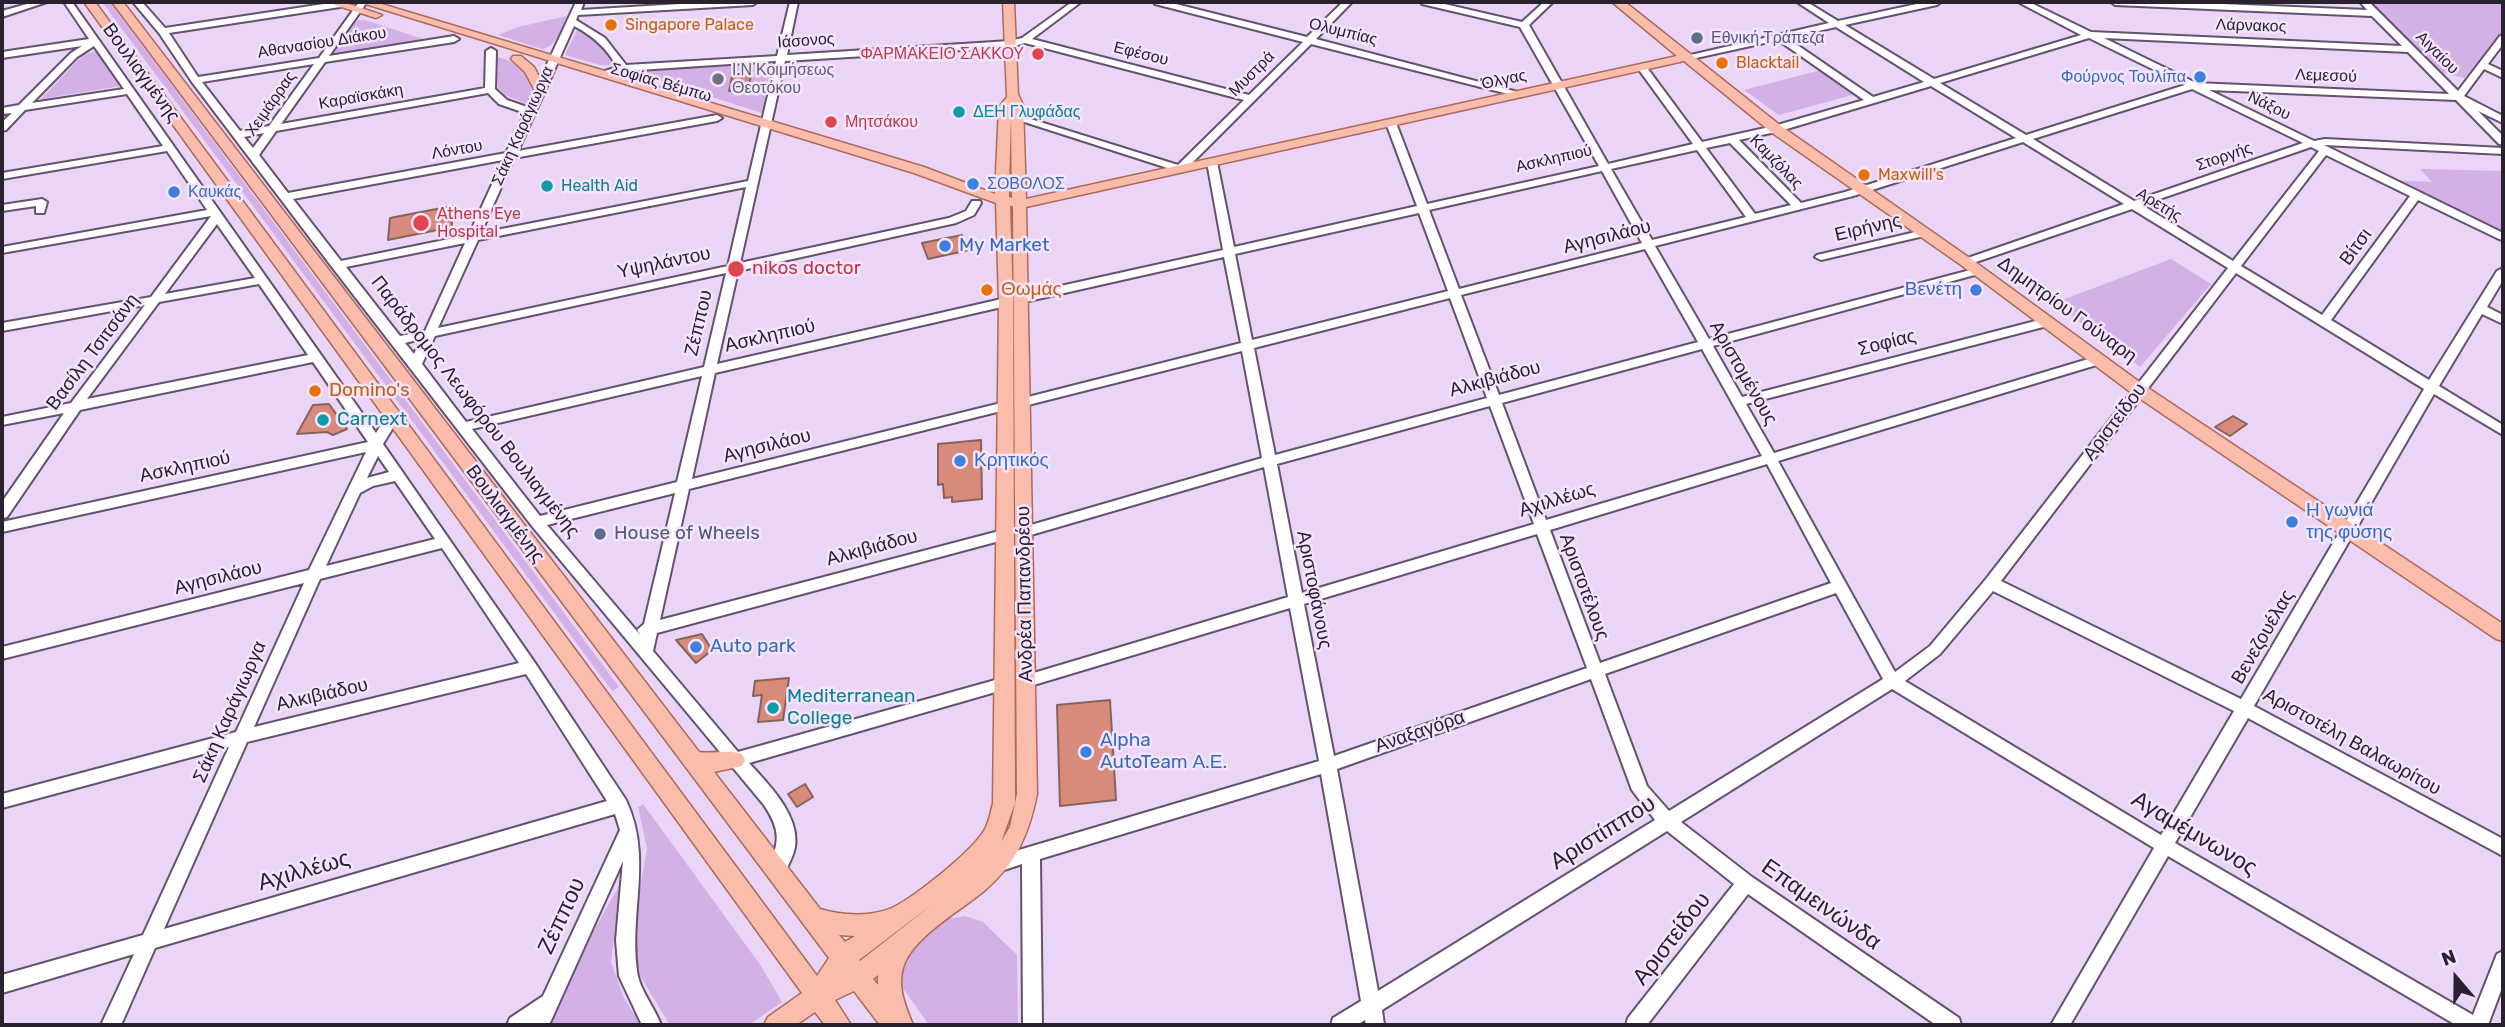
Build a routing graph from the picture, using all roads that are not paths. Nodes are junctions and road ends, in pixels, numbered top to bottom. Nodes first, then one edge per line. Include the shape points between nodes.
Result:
1 (16, 2) edge
2 (43, 2) edge
3 (68, 2) edge
4 (89, 2) edge
5 (117, 2) edge
6 (137, 2) edge
7 (580, 2) edge
8 (753, 2) edge
9 (794, 2) edge
10 (1009, 2) edge
11 (1077, 2) edge
12 (1158, 2) edge
13 (1348, 2) edge
14 (1425, 2) edge
15 (1549, 2) edge
16 (1618, 2) edge
17 (1801, 2) edge
18 (1937, 2) edge
19 (2022, 2) edge
20 (2115, 2) edge
21 (2364, 2) edge
22 (336, 3) edge
23 (362, 4) edge
24 (2375, 13) junction
25 (2, 15) edge
26 (573, 17) junction
27 (1835, 24) junction
28 (1524, 25) junction
29 (163, 31) junction
30 (2090, 35) junction
31 (1780, 37) junction
32 (2503, 38) edge
33 (454, 39) junction
34 (1025, 40) junction
35 (1308, 40) junction
36 (96, 41) junction
37 (1010, 44) junction
38 (2410, 49) junction
39 (491, 51) junction
40 (2, 55) edge
41 (1687, 57) junction
42 (322, 59) junction
43 (517, 59) junction
44 (781, 59) junction
45 (550, 63) junction
46 (2483, 65) junction
47 (1642, 67) junction
48 (623, 68) junction
49 (605, 74) junction
50 (2435, 74) junction
51 (2503, 75) edge
52 (195, 80) junction
53 (2470, 80) junction
54 (1929, 82) junction
55 (1559, 85) junction
56 (2193, 86) junction
57 (539, 88) junction
58 (490, 90) junction
59 (131, 91) junction
60 (1012, 94) junction
61 (1520, 94) junction
62 (2458, 97) junction
63 (1250, 98) junction
64 (1871, 100) junction
65 (22, 108) junction
66 (2, 111) edge
67 (529, 111) junction
68 (717, 118) junction
69 (1017, 118) junction
70 (2503, 120) edge
71 (1391, 122) junction
72 (2, 128) edge
73 (274, 128) junction
74 (765, 128) junction
75 (1776, 129) junction
76 (237, 135) junction
77 (1731, 138) junction
78 (2022, 139) junction
79 (2503, 142) edge
80 (2311, 144) junction
81 (1697, 145) junction
82 (169, 148) junction
83 (2325, 151) junction
84 (2503, 151) edge
85 (254, 155) junction
86 (510, 156) junction
87 (1212, 162) junction
88 (1604, 166) junction
89 (1180, 169) junction
90 (2, 176) edge
91 (752, 183) junction
92 (1863, 190) junction
93 (2416, 195) junction
94 (285, 197) junction
95 (976, 203) junction
96 (1422, 206) junction
97 (2131, 206) junction
98 (1010, 207) junction
99 (1799, 207) junction
100 (2, 208) edge
101 (40, 211) dead end
102 (216, 214) junction
103 (1753, 219) junction
104 (1924, 233) junction
105 (475, 236) junction
106 (2503, 237) edge
107 (1650, 246) junction
108 (2, 250) edge
109 (1228, 250) junction
110 (1821, 257) dead end
111 (336, 265) junction
112 (1972, 267) junction
113 (733, 268) junction
114 (2234, 269) junction
115 (2503, 271) edge
116 (263, 280) junction
117 (1455, 295) junction
118 (160, 297) junction
119 (1013, 300) junction
120 (2481, 309) junction
121 (2503, 320) edge
122 (2324, 321) junction
123 (2047, 322) junction
124 (2, 327) edge
125 (432, 334) junction
126 (396, 341) junction
127 (1704, 343) junction
128 (1247, 346) junction
129 (314, 358) junction
130 (2099, 360) junction
131 (415, 366) junction
132 (710, 370) junction
133 (2433, 388) junction
134 (2139, 390) junction
135 (1495, 401) junction
136 (1024, 402) junction
137 (1738, 402) junction
138 (77, 405) junction
139 (1005, 406) junction
140 (392, 418) junction
141 (2, 421) edge
142 (462, 427) junction
143 (2503, 431) edge
144 (376, 445) junction
145 (1770, 458) junction
146 (1269, 461) junction
147 (397, 475) junction
148 (683, 487) junction
149 (356, 489) junction
150 (2, 513) edge
151 (537, 522) junction
152 (1542, 526) junction
153 (2, 527) edge
154 (2350, 530) junction
155 (1024, 532) junction
156 (1003, 535) junction
157 (445, 542) junction
158 (314, 574) junction
159 (1991, 583) junction
160 (1839, 586) junction
161 (1296, 600) junction
162 (651, 628) junction
163 (630, 634) junction
164 (2503, 634) edge
165 (2, 653) edge
166 (645, 653) junction
167 (530, 667) junction
168 (1594, 671) junction
169 (1892, 681) junction
170 (1017, 682) junction
171 (2246, 709) junction
172 (244, 736) junction
173 (690, 759) junction
174 (735, 760) junction
175 (1328, 765) junction
176 (2, 801) edge
177 (620, 805) junction
178 (1665, 820) junction
179 (629, 828) junction
180 (2165, 846) junction
181 (2503, 848) edge
182 (1031, 855) junction
183 (998, 864) junction
184 (776, 872) junction
185 (1746, 883) junction
186 (901, 913) junction
187 (808, 915) junction
188 (905, 940) junction
189 (149, 941) junction
190 (841, 959) junction
191 (2503, 960) edge
192 (856, 978) junction
193 (2, 984) edge
194 (818, 996) junction
195 (550, 1000) junction
196 (1370, 1006) junction
197 (111, 1025) edge
198 (517, 1025) edge
199 (539, 1025) edge
200 (652, 1025) edge
201 (776, 1025) edge
202 (839, 1025) edge
203 (894, 1025) edge
204 (901, 1025) edge
205 (1032, 1025) edge
206 (1340, 1025) edge
207 (1375, 1025) edge
208 (1636, 1025) edge
209 (1952, 1025) edge
210 (2060, 1025) edge
211 (2476, 1025) edge

1 - 25 street
2 - 25 street
3 - 36 street
4 - 140 main road, Βουλιαγμένης
5 - 173 main road, Βουλιαγμένης
6 - 29 street, Παράδρομος Λεωφόρου Βουλιαγμένης
7 - 26 street, Σάκη Καράγιωργα
8 - 26 street
9 - 44 street, Ζέππου
10 - 37 main road, Ανδρέα Παπανδρέου
11 - 34 street
12 - 35 street, Ολυμπίας
13 - 35 street, Μυστρά
14 - 28 street
15 - 28 street
16 - 41 main road, Δημητρίου Γούναρη
17 - 27 street, Αρετής
18 - 27 street, Όλγας
19 - 30 street, Νάξου
20 - 24 street
21 - 24 street, Αιγαίου
22 - 23 main road, Σοφίας Βέμπω
22 - 29 street
23 - 33 main road, Σοφίας Βέμπω
23 - 42 street, Χειμάρρας
23 - 45 main road, Σοφίας Βέμπω
24 - 38 street, Αιγαίου
26 - 45 street, Σάκη Καράγιωργα
26 - 48 street via 608,44
27 - 31 street, Όλγας
27 - 54 street, Αρετής
28 - 55 street, Αριστομένους
29 - 52 street, Παράδρομος Λεωφόρου Βουλιαγμένης
30 - 38 street, Λάρνακος
30 - 54 street, Ασκληπιού
30 - 56 street, Νάξου
31 - 41 street, Όλγας
31 - 64 street
32 - 46 street
33 - 39 main road, Σοφίας Βέμπω
33 - 42 street, Αθανασίου Διάκου
34 - 37 street, Ιάσονος
34 - 63 street, Εφέσου
35 - 61 street, Ολυμπίας
35 - 63 street, Μυστρά
36 - 40 street
36 - 59 street
36 - 65 street via 74,55
37 - 44 street, Ιάσονος
37 - 60 main road, Ανδρέα Παπανδρέου
38 - 50 street, Αιγαίου
39 - 43 main road, Σοφίας Βέμπω
39 - 58 street
41 - 47 main road, Όλγας
41 - 75 main road, Δημητρίου Γούναρη
42 - 52 street, Αθανασίου Διάκου
42 - 73 street, Χειμάρρας
43 - 45 main road, Σοφίας Βέμπω
43 - 57 main road via 530,70
44 - 48 street, Ιάσονος
44 - 74 street, Ζέππου
45 - 49 main road, Σοφίας Βέμπω
45 - 57 street, Σάκη Καράγιωργα
45 - 68 main road, Σοφίας Βέμπω
46 - 51 street
46 - 53 street
47 - 55 main road, Όλγας
47 - 81 street
48 - 49 street, Ιάσονος
49 - 74 main road, Σοφίας Βέμπω
50 - 53 street
50 - 62 street, Αιγαίου
52 - 76 street, Παράδρομος Λεωφόρου Βουλιαγμένης
53 - 62 street
54 - 64 street, Ασκληπιού
54 - 78 street, Αρετής
55 - 61 main road, Όλγας
55 - 88 street, Αριστομένους
56 - 62 street, Λεμεσού
56 - 78 street, Αγησιλάου
56 - 80 street, Νάξου
57 - 67 street, Σάκη Καράγιωργα
58 - 67 street via 503,102
58 - 73 street, Καραϊσκάκη
59 - 65 street
59 - 82 street
60 - 69 main road, Ανδρέα Παπανδρέου
60 - 98 main road, Ανδρέα Παπανδρέου via 1005,107
61 - 71 main road, Όλγας
62 - 70 street
62 - 79 street, Αιγαίου
63 - 89 street, Μυστρά
64 - 75 street, Ασκληπιού
65 - 66 street
65 - 72 street
67 - 86 street, Σάκη Καράγιωργα
68 - 74 main road, Σοφίας Βέμπω
68 - 86 street, Λόντου
69 - 89 street
69 - 98 main road, Ανδρέα Παπανδρέου
71 - 87 main road, Όλγας
71 - 96 street, Αριστοτέλους
73 - 76 street, Καραϊσκάκη
73 - 85 street, Χειμάρρας
74 - 91 street, Ζέππου
74 - 95 main road, Σοφίας Βέμπω
74 - 98 main road, Σοφίας Βέμπω via 919,170
75 - 77 street, Ασκληπιού
75 - 92 main road, Δημητρίου Γούναρη
76 - 85 street, Παράδρομος Λεωφόρου Βουλιαγμένης
77 - 81 street, Ασκληπιού
77 - 99 street, Καμζόλας
78 - 92 street, Αγησιλάου
78 - 97 street, Αρετής
80 - 83 street, Νάξου
80 - 84 street, Στοργής
80 - 97 street, Στοργής
81 - 88 street, Ασκληπιού
81 - 103 street
82 - 90 street
82 - 102 street
83 - 93 street, Νάξου
83 - 114 street, Αριστείδου
85 - 94 street, Παράδρομος Λεωφόρου Βουλιαγμένης
86 - 94 street, Λόντου
86 - 105 street, Σάκη Καράγιωργα
87 - 89 main road, Όλγας
87 - 109 street, Αριστοφάνους
88 - 96 street, Ασκληπιού
88 - 107 street, Αριστομένους
89 - 98 main road, Όλγας
91 - 105 street
91 - 113 street, Ζέππου
92 - 99 street, Αγησιλάου
92 - 104 main road, Δημητρίου Γούναρη
93 - 106 street, Νάξου
93 - 122 street, Βίτσι
94 - 111 street, Παράδρομος Λεωφόρου Βουλιαγμένης
95 - 98 main road, Σοφίας Βέμπω
95 - 113 street, Υψηλάντου via 952,222
96 - 109 street, Ασκληπιού
96 - 117 street, Αριστοτέλους
97 - 112 street, Στοργής
97 - 114 street, Αρετής
98 - 119 main road, Ανδρέα Παπανδρέου
99 - 103 street, Αγησιλάου
100 - 101 street via 42,202
102 - 108 street
102 - 116 street
102 - 118 street, Βασίλη Τσιτσάνη
103 - 107 street, Αγησιλάου
104 - 110 street, Ειρήνης
104 - 112 main road, Δημητρίου Γούναρη
105 - 111 street
105 - 125 street, Σάκη Καράγιωργα
107 - 117 street, Αγησιλάου
107 - 127 street, Αριστομένους
109 - 119 street, Ασκληπιού
109 - 128 street, Αριστοφάνους
111 - 126 street, Παράδρομος Λεωφόρου Βουλιαγμένης
112 - 123 main road, Δημητρίου Γούναρη
112 - 127 street, Αλκιβιάδου
113 - 125 street, Υψηλάντου
113 - 132 street, Ζέππου
114 - 122 street, Αρετής
114 - 134 street, Αριστείδου
115 - 120 street, Βενεζουέλας
116 - 118 street
116 - 129 street
117 - 128 street, Αγησιλάου
117 - 135 street, Αριστοτέλους
118 - 124 street
118 - 138 street, Βασίλη Τσιτσάνη
119 - 132 street, Ασκληπιού
119 - 136 main road, Ανδρέα Παπανδρέου
119 - 139 main road, Ανδρέα Παπανδρέου
120 - 121 street
120 - 133 street, Βενεζουέλας
122 - 133 street, Αρετής
123 - 130 main road, Δημητρίου Γούναρη
123 - 137 street, Σοφίας
125 - 126 street, Υψηλάντου
125 - 131 street, Σάκη Καράγιωργα
126 - 131 street, Παράδρομος Λεωφόρου Βουλιαγμένης
127 - 135 street, Αλκιβιάδου
127 - 137 street, Αριστομένους
128 - 136 street, Αγησιλάου
128 - 146 street, Αριστοφάνους
129 - 138 street
129 - 144 street
130 - 134 main road, Δημητρίου Γούναρη
130 - 145 street, Αχιλλέως
131 - 142 street, Παράδρομος Λεωφόρου Βουλιαγμένης
132 - 142 street, Ασκληπιού
132 - 148 street, Ζέππου
133 - 143 street, Αρετής
133 - 154 street, Βενεζουέλας
134 - 154 main road, Δημητρίου Γούναρη
134 - 159 street, Αριστείδου
135 - 146 street, Αλκιβιάδου
135 - 152 street, Αριστοτέλους
136 - 155 main road, Ανδρέα Παπανδρέου
137 - 145 street, Αριστομένους
138 - 141 street
138 - 150 street, Βασίλη Τσιτσάνη
139 - 148 street, Αγησιλάου
139 - 156 main road, Ανδρέα Παπανδρέου
140 - 144 street, Σάκη Καράγιωργα
140 - 194 main road, Βουλιαγμένης
142 - 151 street, Παράδρομος Λεωφόρου Βουλιαγμένης
144 - 147 street
144 - 149 street, Σάκη Καράγιωργα
144 - 153 street, Ασκληπιού
145 - 152 street, Αχιλλέως
145 - 160 street, Αριστομένους
146 - 155 street, Αλκιβιάδου
146 - 161 street, Αριστοφάνους
147 - 149 street
147 - 157 street
148 - 151 street, Αγησιλάου
148 - 162 street, Ζέππου
149 - 158 street, Σάκη Καράγιωργα
151 - 163 street, Παράδρομος Λεωφόρου Βουλιαγμένης
152 - 161 street, Αχιλλέως
152 - 168 street, Αριστοτέλους
154 - 164 main road, Δημητρίου Γούναρη
154 - 171 street, Βενεζουέλας
155 - 170 main road, Ανδρέα Παπανδρέου
156 - 162 street, Αλκιβιάδου
156 - 170 main road, Ανδρέα Παπανδρέου
157 - 158 street, Αγησιλάου
157 - 167 street
158 - 165 street, Αγησιλάου
158 - 172 street, Σάκη Καράγιωργα
159 - 169 street, Αριστείδου via 1935,650
159 - 171 street, Αριστοτέλη Βαλαωρίτου
160 - 168 street, Αναξαγόρα
160 - 169 street, Αριστομένους
161 - 170 street, Αχιλλέως
161 - 175 street, Αριστοφάνους
162 - 163 street, Αλκιβιάδου
162 - 166 street, Ζέππου
163 - 166 street, Παράδρομος Λεωφόρου Βουλιαγμένης
166 - 174 street, Παράδρομος Λεωφόρου Βουλιαγμένης
167 - 172 street, Αλκιβιάδου
167 - 177 street
168 - 175 street, Αναξαγόρα
168 - 178 street, Αριστοτέλους via 1640,790
169 - 178 street, Αριστίππου
169 - 180 street, Αγαμέμνωνος
170 - 174 street, Αχιλλέως
170 - 183 main road, Ανδρέα Παπανδρέου via 1025,810 1015,838
170 - 186 main road, Ανδρέα Παπανδρέου via 1004,803 995,833 965,868
171 - 180 street, Βενεζουέλας
171 - 181 street, Αριστοτέλη Βαλαωρίτου
172 - 176 street, Αλκιβιάδου
172 - 189 street, Σάκη Καράγιωργα
173 - 174 main road
173 - 184 main road, Βουλιαγμένης
174 - 184 street, Παράδρομος Λεωφόρου Βουλιαγμένης via 765,791 783,827 787,845
175 - 182 street, Αναξαγόρα
175 - 196 street, Αριστοφάνους
177 - 179 street
177 - 189 street, Αχιλλέως
178 - 185 street, Επαμεινώνδα
178 - 196 street, Αριστίππου
179 - 195 street, Ζέππου
179 - 200 street via 628,976
180 - 210 street, Βενεζουέλας
180 - 211 street, Αγαμέμνωνος
182 - 183 street, Αναξαγόρα
182 - 205 street
183 - 188 main road, Ανδρέα Παπανδρέου
184 - 187 main road, Βουλιαγμένης
185 - 208 street, Αριστείδου
185 - 209 street, Επαμεινώνδα
186 - 187 main road via 860,926
186 - 190 main road, Ανδρέα Παπανδρέου
187 - 190 main road, Βουλιαγμένης
188 - 192 main road, Ανδρέα Παπανδρέου
188 - 204 main road via 892,961 888,979
189 - 193 street, Αχιλλέως
189 - 197 street, Σάκη Καράγιωργα
190 - 192 main road, Βουλιαγμένης
190 - 194 main road, Ανδρέα Παπανδρέου
191 - 211 street
192 - 194 main road, Ανδρέα Παπανδρέου
192 - 203 main road, Βουλιαγμένης
194 - 201 main road, Ανδρέα Παπανδρέου
194 - 202 main road, Βουλιαγμένης
195 - 198 street
195 - 199 street, Ζέππου
196 - 206 street, Αριστίππου
196 - 207 street, Αριστοφάνους

